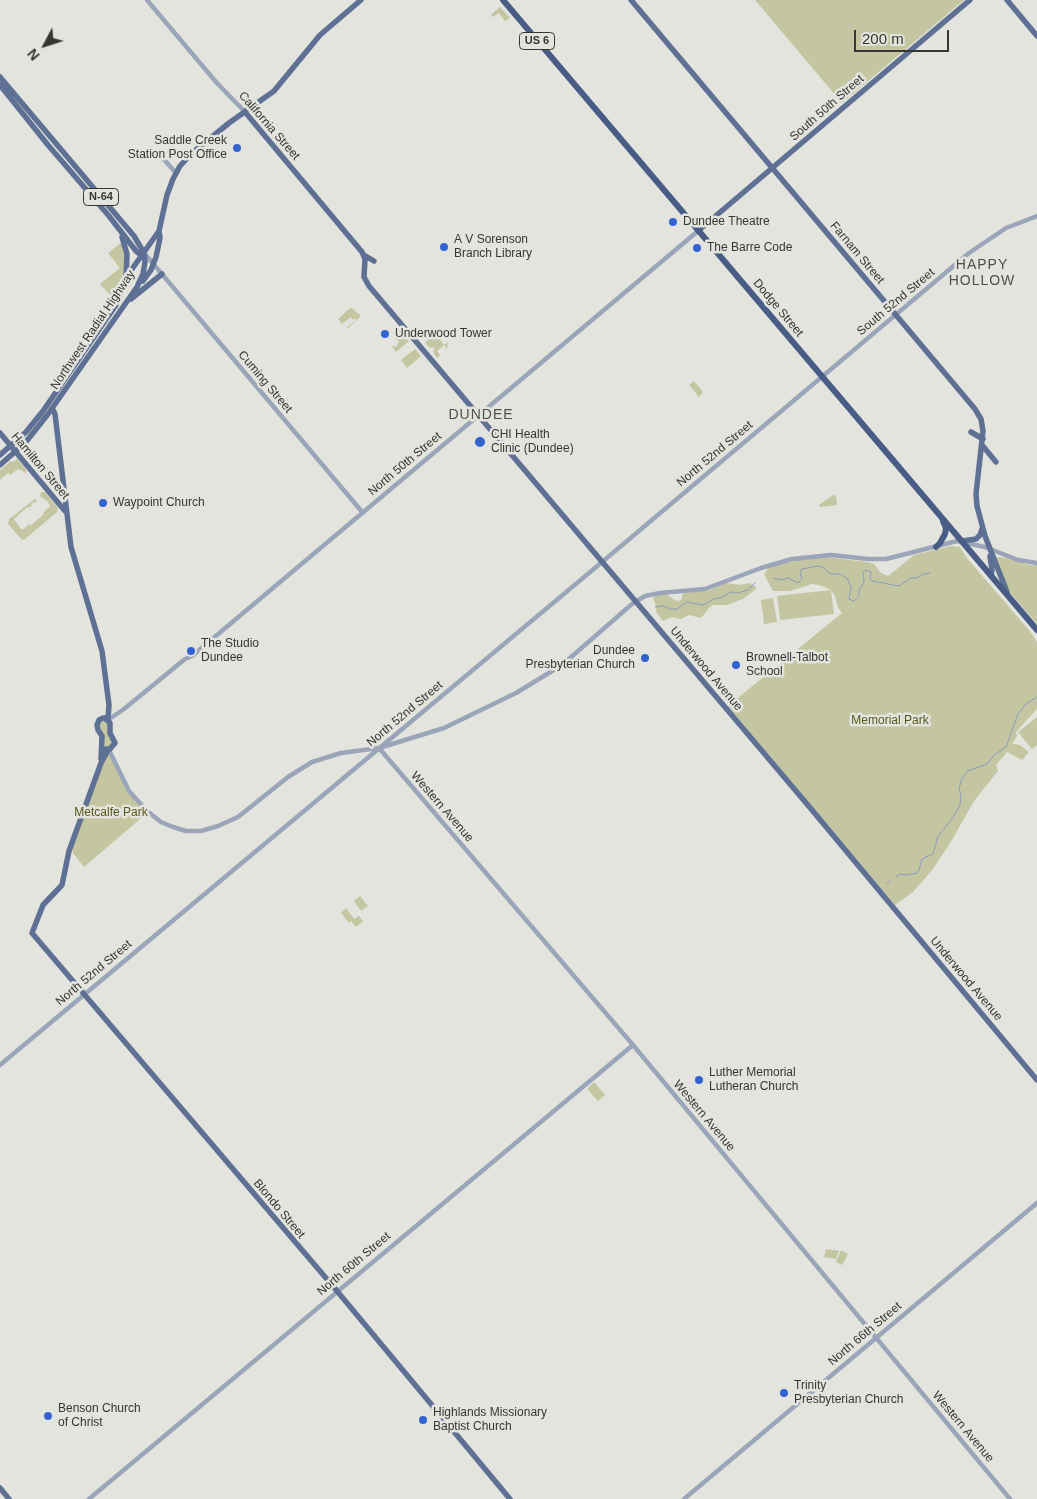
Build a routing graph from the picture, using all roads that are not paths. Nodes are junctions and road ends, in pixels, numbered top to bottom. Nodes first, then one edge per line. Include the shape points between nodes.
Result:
1 (147, 0) edge
2 (361, 0) edge
3 (503, 0) edge
4 (631, 0) edge
5 (970, 0) edge
6 (1007, 0) edge
7 (1037, 36) edge
8 (0, 77) edge
9 (0, 86) edge
10 (245, 112) junction
11 (160, 155) dead end
12 (771, 168) junction
13 (176, 173) junction
14 (1037, 216) edge
15 (116, 226) junction
16 (698, 231) junction
17 (157, 233) junction
18 (138, 242) junction
19 (364, 255) junction
20 (143, 256) junction
21 (374, 262) dead end
22 (153, 264) junction
23 (162, 274) junction
24 (126, 286) junction
25 (137, 287) junction
26 (125, 304) junction
27 (896, 315) junction
28 (822, 377) junction
29 (52, 408) junction
30 (478, 415) junction
31 (971, 432) dead end
32 (0, 433) edge
33 (983, 442) junction
34 (11, 446) junction
35 (16, 452) junction
36 (0, 455) edge
37 (996, 462) dead end
38 (0, 465) edge
39 (66, 512) junction
40 (363, 513) junction
41 (942, 518) junction
42 (981, 524) junction
43 (962, 541) junction
44 (936, 547) junction
45 (990, 549) junction
46 (602, 562) junction
47 (1037, 563) edge
48 (991, 576) junction
49 (1010, 599) junction
50 (636, 601) junction
51 (1030, 621) junction
52 (1037, 630) edge
53 (1037, 636) edge
54 (108, 721) junction
55 (108, 748) junction
56 (379, 748) junction
57 (84, 994) junction
58 (633, 1046) junction
59 (0, 1065) edge
60 (1037, 1080) edge
61 (1037, 1203) edge
62 (336, 1291) junction
63 (876, 1338) junction
64 (0, 1488) edge
65 (9, 1499) edge
66 (89, 1499) edge
67 (510, 1499) edge
68 (684, 1499) edge
69 (1010, 1499) edge

1 - 10 street, California Street
2 - 10 main road via 320,35 274,91
3 - 16 highway, Dodge Street / US 6
4 - 12 main road, Farnam Street
5 - 12 main road, South 50th Street
6 - 7 main road
8 - 18 main road, Cuming Street / N-64
9 - 15 main road, Cuming Street / N-64
10 - 13 main road via 192,153
10 - 19 main road, California Street
11 - 13 street
12 - 16 main road, South 50th Street
12 - 27 main road, Farnam Street
13 - 17 main road
14 - 27 street, South 52nd Street via 1006,228 980,244
15 - 20 main road, Cuming Street / N-64
15 - 24 main road, N-64 via 127,254
16 - 28 highway, Dodge Street / US 6
16 - 30 street, North 50th Street
17 - 18 main road via 143,243
17 - 20 main road
17 - 22 main road via 160,238
18 - 20 main road, Cuming Street / N-64
19 - 21 main road, California Street
19 - 30 main road, Underwood Avenue via 364,278 368,284
20 - 22 main road, Cuming Street
20 - 24 main road, Northwest Radial Highway / N-64 via 132,269
20 - 25 main road, Northwest Radial Highway via 143,274
22 - 23 street, Cuming Street
22 - 25 main road
23 - 26 main road
23 - 40 street, Cuming Street
24 - 34 main road, Northwest Radial Highway / N-64 via 43,411
25 - 26 main road, Northwest Radial Highway
26 - 29 main road, Northwest Radial Highway
27 - 28 street, South 52nd Street
27 - 33 main road, Farnam Street via 976,409 982,423
28 - 41 highway, Dodge Street / US 6
28 - 46 street, North 52nd Street
29 - 35 main road, Northwest Radial Highway
29 - 39 main road
30 - 40 street, North 50th Street
30 - 46 main road, Underwood Avenue
31 - 33 main road
32 - 34 main road, Hamilton Street
33 - 37 main road
33 - 42 main road, Farnam Street via 976,494
34 - 35 main road, Hamilton Street
34 - 36 main road, Northwest Radial Highway / N-64
35 - 38 main road, Northwest Radial Highway
35 - 39 main road, Hamilton Street
39 - 54 main road via 72,554 101,643
40 - 54 street, North 50th Street via 192,656
41 - 43 highway, Dodge Street / US 6
41 - 44 highway via 945,534
42 - 43 main road via 981,532 976,539
42 - 45 main road, Farnam Street
43 - 44 street
43 - 45 street
43 - 48 highway, Dodge Street / US 6
44 - 50 street via 886,559 831,555 792,559 705,589 653,594
45 - 47 street via 1018,560
45 - 48 main road, Farnam Street
45 - 49 main road, Farnam Street
46 - 50 main road, Underwood Avenue
46 - 56 street, North 52nd Street
48 - 49 highway, Dodge Street / US 6
49 - 51 highway, Dodge Street / US 6
50 - 56 street via 568,660 526,688 444,728
50 - 60 main road, Underwood Avenue
51 - 52 highway, Dodge Street / US 6
51 - 53 highway
54 - 55 main road via 114,741
54 - 55 main road via 99,720 97,724
55 - 56 street via 128,791 147,811 173,827 196,831 238,817 312,762 341,753
55 - 57 main road, Blondo Street via 69,851 62,885 43,905 32,933
56 - 57 street, North 52nd Street
56 - 58 street, Western Avenue
57 - 59 street, North 52nd Street
57 - 62 main road, Blondo Street
58 - 62 street, North 60th Street
58 - 63 street, Western Avenue
61 - 63 street, North 66th Street
62 - 66 street, North 60th Street
62 - 67 main road, Blondo Street
63 - 68 street, North 66th Street
63 - 69 street, Western Avenue
64 - 65 main road

